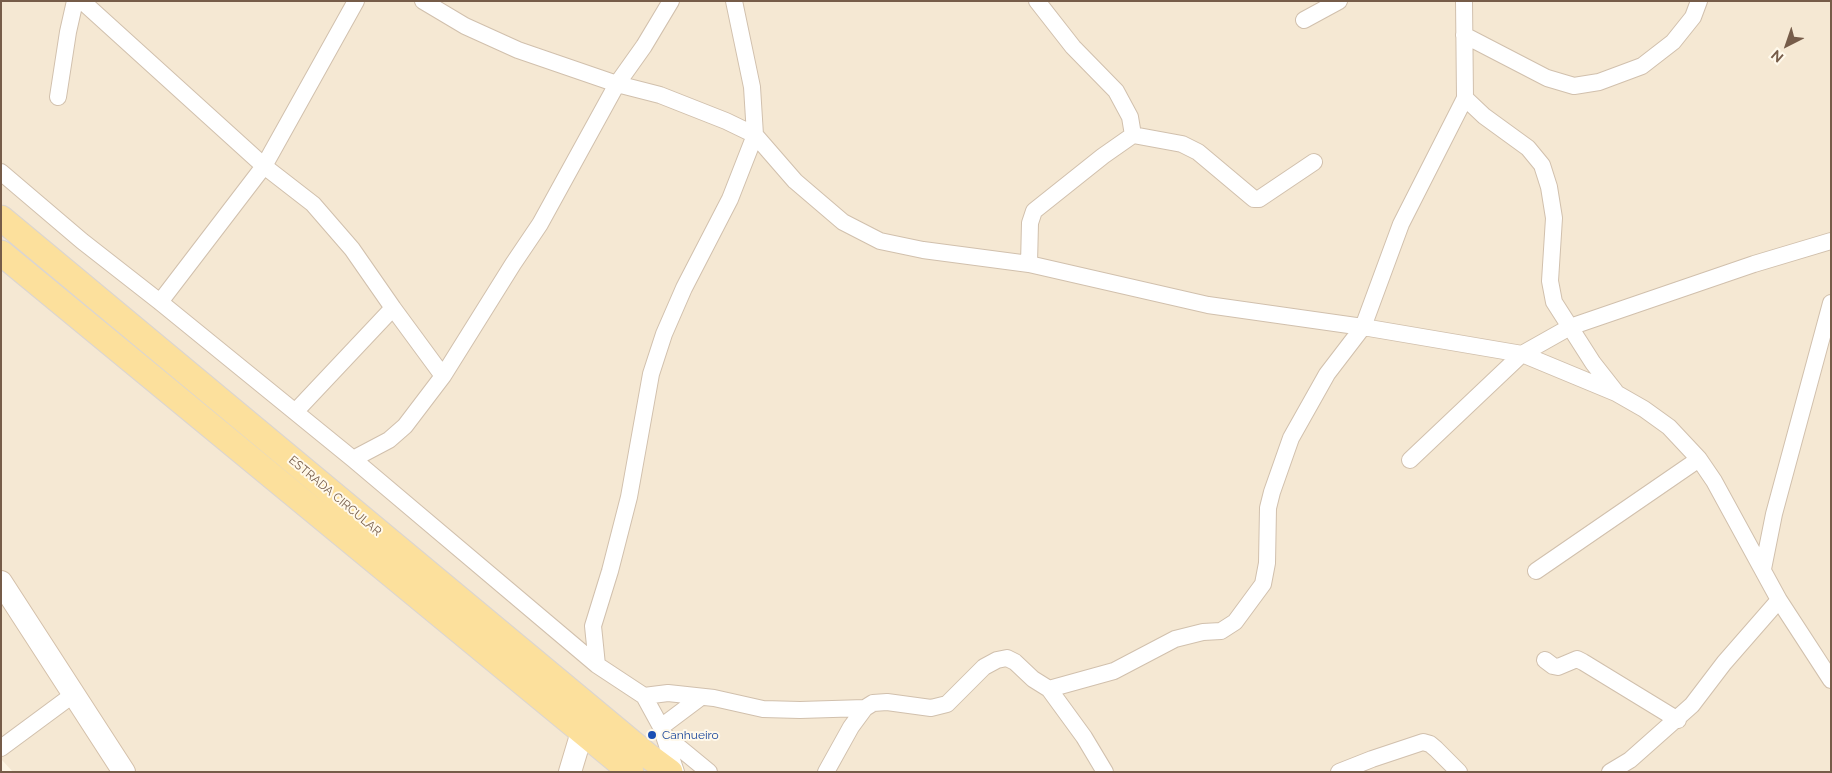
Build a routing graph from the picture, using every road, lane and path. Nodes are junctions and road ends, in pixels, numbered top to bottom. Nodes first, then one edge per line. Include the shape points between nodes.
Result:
1 (75, 1) edge
2 (82, 1) edge
3 (356, 1) edge
4 (424, 1) edge
5 (671, 1) edge
6 (734, 1) edge
7 (1037, 1) edge
8 (1339, 1) edge
9 (1463, 1) edge
10 (1699, 1) edge
11 (1304, 20) dead end
12 (1464, 35) junction
13 (617, 84) junction
14 (58, 97) dead end
15 (1465, 98) junction
16 (755, 135) junction
17 (1133, 135) junction
18 (1314, 162) dead end
19 (264, 166) junction
20 (1, 172) edge
21 (1, 218) edge
22 (1831, 241) edge
23 (1, 253) edge
24 (1028, 264) junction
25 (160, 302) junction
26 (393, 308) junction
27 (1830, 312) edge
28 (1363, 327) junction
29 (1570, 327) junction
30 (1522, 354) junction
31 (443, 376) junction
32 (1616, 393) junction
33 (295, 412) junction
34 (353, 459) junction
35 (1699, 459) junction
36 (1410, 460) dead end
37 (1763, 569) junction
38 (1536, 571) dead end
39 (1, 582) edge
40 (1779, 600) junction
41 (592, 626) junction
42 (568, 640) junction
43 (1545, 660) dead end
44 (597, 665) junction
45 (1831, 680) edge
46 (1049, 689) junction
47 (74, 694) junction
48 (644, 696) junction
49 (701, 696) junction
50 (865, 708) junction
51 (1678, 720) junction
52 (663, 731) junction
53 (582, 732) junction
54 (1, 748) edge
55 (124, 772) edge
56 (570, 772) edge
57 (631, 772) edge
58 (670, 772) edge
59 (676, 772) edge
60 (709, 772) edge
61 (826, 772) edge
62 (1105, 772) edge
63 (1339, 772) edge
64 (1459, 772) edge
65 (1610, 772) edge

1 - 14 street
2 - 19 street
3 - 19 street
4 - 13 street via 465,26 518,50
5 - 13 street
6 - 16 street via 752,88
7 - 17 street via 1073,47 1116,91 1130,117
8 - 11 street
9 - 12 street
10 - 12 street via 1693,17 1673,42 1642,66 1599,82 1574,86 1548,78
12 - 15 street
13 - 16 street via 660,95 726,120
13 - 31 street via 540,224
15 - 28 street via 1401,224
15 - 29 street via 1528,148 1542,165 1554,218 1550,281 1554,302
16 - 24 street via 795,181 843,222 880,240 923,250
16 - 41 street via 730,199 664,334 651,374 628,497 610,571
17 - 18 street via 1182,144 1198,152 1254,199 1259,199
17 - 24 street via 1034,211 1030,223
19 - 25 street
19 - 26 street via 313,204 352,249
20 - 25 street
21 - 58 main road, ESTRADA CIRCULAR
22 - 29 street
23 - 53 main road, ESTRADA CIRCULAR
24 - 28 street via 1208,305
25 - 33 street
26 - 31 street
26 - 33 street
27 - 37 street via 1778,498
28 - 30 street
28 - 46 street via 1327,374 1291,438 1268,508 1267,563 1263,584 1235,622 1221,631 1175,639 1114,671
29 - 30 street
29 - 32 street
30 - 32 street
30 - 36 street
31 - 34 street via 400,430 389,440
32 - 35 street via 1669,427
33 - 34 street
34 - 42 street
35 - 37 street
35 - 38 street
37 - 40 street
39 - 47 street
40 - 45 street
40 - 51 street
41 - 42 street
41 - 44 street
42 - 44 street
43 - 51 street via 1558,667 1577,659
44 - 48 street
46 - 50 street via 1008,658 984,667 947,704 932,708 887,702 873,703
46 - 62 street
47 - 54 street
47 - 55 street
48 - 49 street via 668,692
48 - 52 street
49 - 50 street via 763,709
49 - 52 street
50 - 61 street
51 - 65 street via 1630,760
52 - 59 street
52 - 60 street
53 - 56 street
53 - 57 main road, ESTRADA CIRCULAR
63 - 64 street via 1424,742

